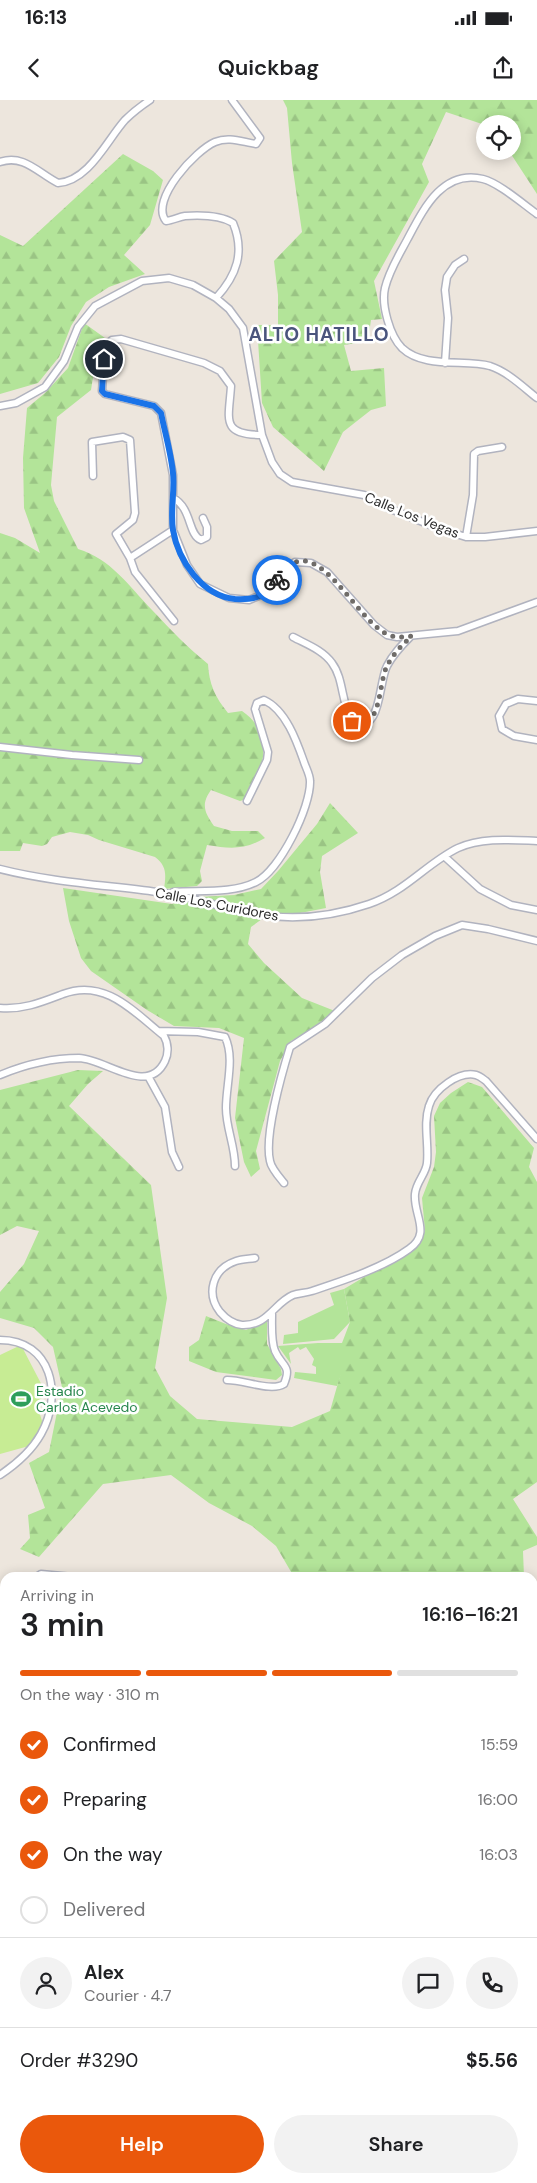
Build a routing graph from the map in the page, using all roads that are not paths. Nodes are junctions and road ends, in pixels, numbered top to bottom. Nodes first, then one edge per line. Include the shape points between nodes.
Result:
1 (150, 100) edge
2 (232, 100) edge
3 (0, 162) edge
4 (537, 214) edge
5 (464, 259) dead end
6 (216, 298) junction
7 (445, 363) junction
8 (537, 398) edge
9 (0, 406) edge
10 (262, 435) junction
11 (502, 447) dead end
12 (93, 476) dead end
13 (173, 498) junction
14 (203, 518) dead end
15 (173, 530) junction
16 (537, 531) edge
17 (466, 537) junction
18 (130, 558) junction
19 (537, 602) edge
20 (174, 621) dead end
21 (412, 636) junction
22 (293, 637) dead end
23 (537, 701) edge
24 (537, 740) edge
25 (0, 746) edge
26 (139, 760) dead end
27 (247, 801) dead end
28 (537, 841) edge
29 (445, 857) junction
30 (0, 869) edge
31 (160, 892) junction
32 (537, 910) edge
33 (537, 941) edge
34 (0, 1008) edge
35 (158, 1032) junction
36 (0, 1075) edge
37 (148, 1076) junction
38 (537, 1139) edge
39 (235, 1166) dead end
40 (179, 1167) dead end
41 (284, 1184) dead end
42 (255, 1258) dead end
43 (272, 1314) junction
44 (0, 1340) edge
45 (227, 1380) dead end
46 (0, 1474) edge

1 - 3 street via 124,121 102,153 74,179 58,183 30,164 18,160
2 - 6 street via 259,141 256,144 233,139 214,142 188,164 167,189 163,202 166,220 185,216 225,218 232,222 239,243 236,272
4 - 7 street via 483,179 461,178 446,185 428,202 387,281 385,309 388,325 403,348 422,358
5 - 7 street via 447,277
6 - 9 street, Calle Los Vegas via 193,285 169,278 142,281 95,306 78,328 64,361 45,387 16,403
6 - 10 street, Calle Los Vegas via 243,328
7 - 8 street via 500,370
10 - 13 street via 243,435 233,429 229,420 231,386 220,371 204,363 121,339 112,340 106,346 102,391 154,406 161,413 171,461
10 - 17 street, Calle Los Vegas via 272,462 280,474 292,482 364,495 422,522
11 - 17 street via 474,454 473,495
12 - 18 street via 92,442 123,437 130,440 135,513 133,520 116,534
13 - 14 street via 183,506 197,539 204,540 208,533
13 - 15 street
15 - 18 street
15 - 21 street via 187,566 200,584 229,598 249,600 266,593 284,571 295,562 304,561 327,572 374,625 387,635 397,638
16 - 17 street, Calle Los Vegas
18 - 20 street via 135,572
19 - 21 street via 458,631
21 - 22 street via 393,655 386,668 376,714 362,724 352,721 346,712 332,663 318,650
23 - 24 street via 518,699 506,704 500,716 502,729 514,736
25 - 26 street
27 - 31 street via 267,760 268,752 256,709 257,703 264,700 294,733 310,780 306,807 290,841 274,866 258,882 239,889
28 - 29 street, Calle Los Curidores via 474,843
29 - 31 street, Calle Los Curidores via 401,889 370,904 302,918 249,913
29 - 32 street via 480,889 511,906
30 - 31 street, Calle Los Curidores
33 - 41 street via 462,925 435,936 372,978 325,1024 290,1048 268,1147 270,1163
34 - 35 street via 33,1006 73,991 101,991 120,1000
35 - 37 street via 167,1042 167,1059 158,1071
35 - 39 street via 198,1032 225,1037 230,1058 227,1118
36 - 37 street via 32,1065 77,1058 91,1059 128,1075
37 - 40 street via 165,1107 172,1152
38 - 43 street via 477,1075 459,1076 449,1082 429,1105 427,1165 417,1182 414,1196 421,1225 419,1239 409,1249 356,1276 293,1295 281,1302
42 - 43 street via 235,1261 215,1278 212,1288 214,1304 226,1320 242,1325 258,1322
43 - 45 street via 275,1351 287,1367 284,1384 274,1389 242,1380
44 - 46 street via 22,1342 37,1353 49,1373 52,1390 49,1411 38,1440

